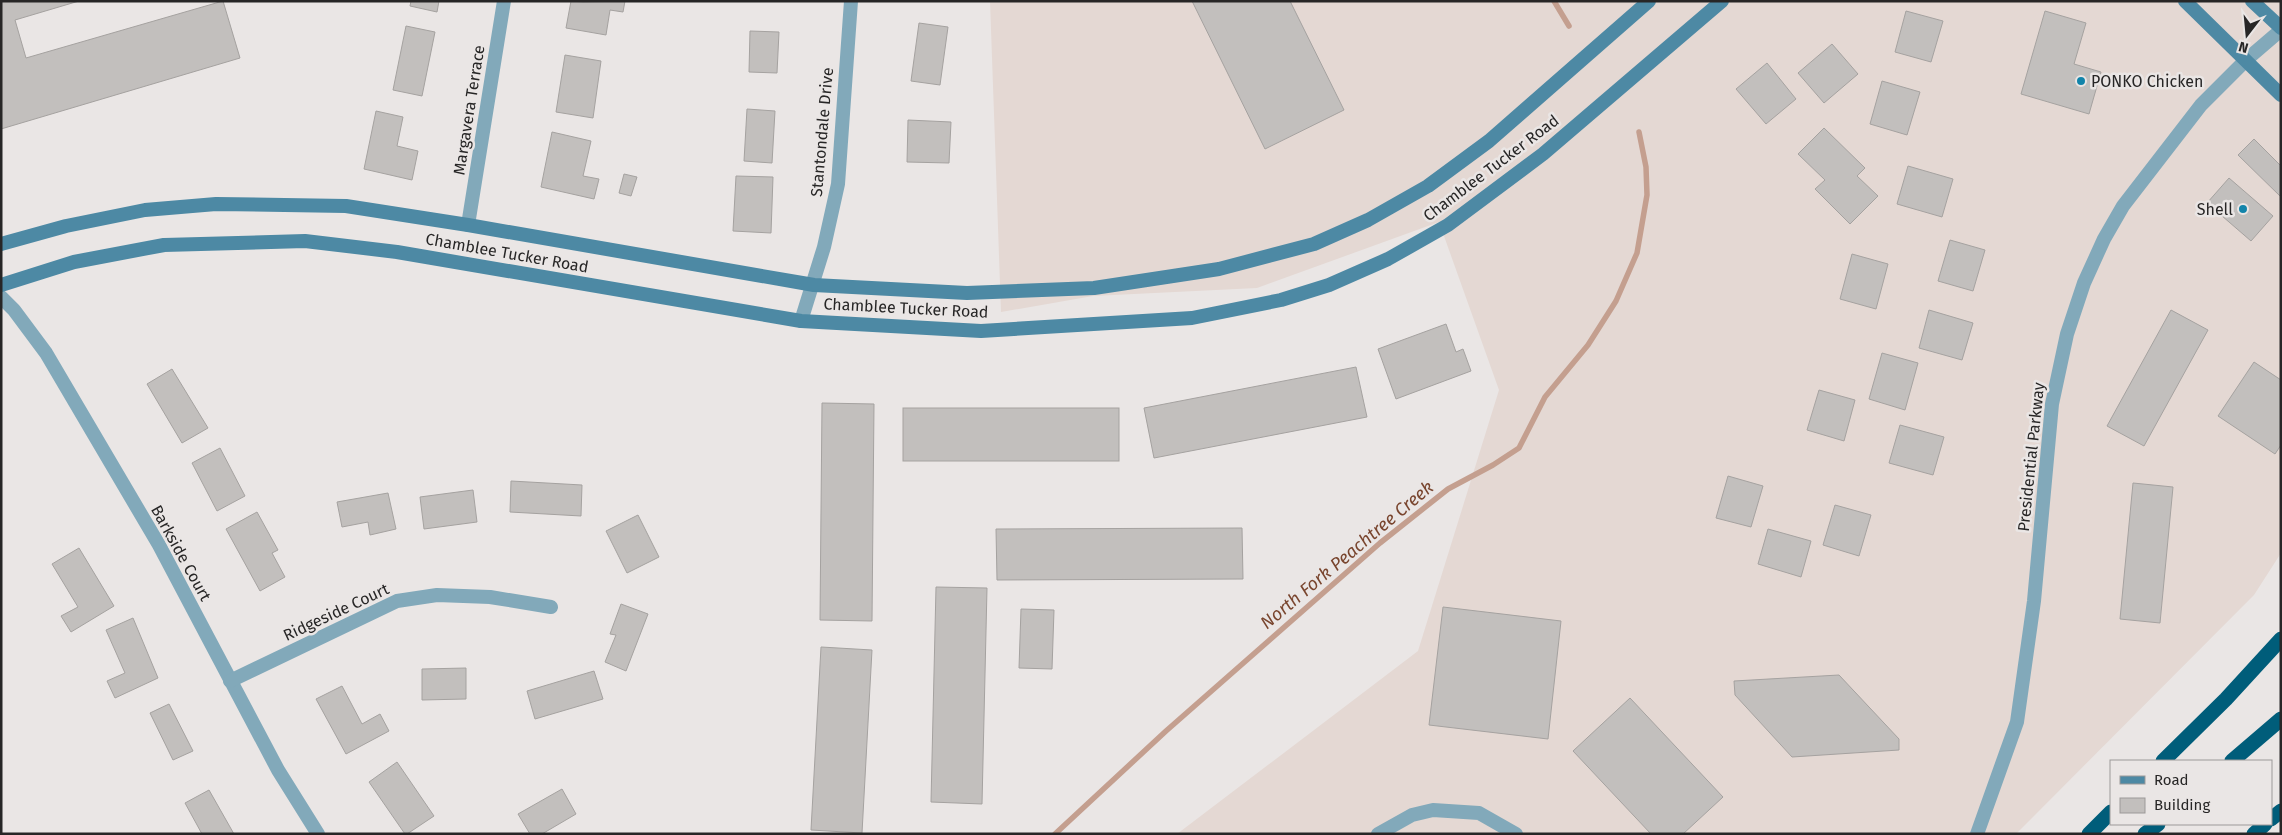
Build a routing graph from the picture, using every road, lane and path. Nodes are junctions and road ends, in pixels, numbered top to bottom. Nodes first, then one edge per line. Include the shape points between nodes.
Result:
1 (504, 1) edge
2 (851, 1) edge
3 (1649, 1) edge
4 (1722, 1) edge
5 (2185, 1) edge
6 (2252, 1) edge
7 (2281, 29) edge
8 (2246, 60) junction
9 (2281, 95) edge
10 (468, 225) junction
11 (1, 244) edge
12 (1, 285) edge
13 (814, 285) junction
14 (1, 297) edge
15 (801, 321) junction
16 (551, 607) dead end
17 (2281, 639) edge
18 (230, 681) junction
19 (2281, 719) edge
20 (2164, 760) edge
21 (2233, 760) edge
22 (2110, 813) edge
23 (2157, 825) edge
24 (2264, 825) edge
25 (318, 834) edge
26 (1378, 834) edge
27 (1516, 834) edge
28 (1978, 834) edge
29 (2089, 834) edge
30 (2145, 834) edge
31 (2254, 834) edge

1 - 10 street, Margavera Terrace
2 - 13 street, Stantondale Drive via 838,184
3 - 13 main road, Chamblee Tucker Road via 1489,141 1428,186 1368,220 1314,244 1219,269 1094,288 967,293
4 - 15 main road, Chamblee Tucker Road via 1543,154 1448,225 1388,258 1328,285 1280,300 1192,318 981,331
5 - 8 main road
6 - 7 main road
7 - 8 street, Presidential Parkway
8 - 9 main road
8 - 28 street, Presidential Parkway via 2206,99 2123,206 2104,238 2078,300 2052,404 2034,601 2016,722
10 - 11 main road, Chamblee Tucker Road via 346,206 216,204 145,210 66,226
10 - 13 main road, Chamblee Tucker Road
12 - 15 main road, Chamblee Tucker Road via 74,262 164,245 305,240 397,252
13 - 15 street, Stantondale Drive
14 - 18 street, Barkside Court via 46,353 159,545
16 - 18 street, Ridgeside Court via 482,596 437,595 397,601
17 - 20 highway via 2226,700
18 - 25 street, Barkside Court via 278,770
19 - 21 highway
22 - 29 highway
23 - 30 highway
24 - 31 highway
26 - 27 street via 1412,815 1433,810 1479,813

